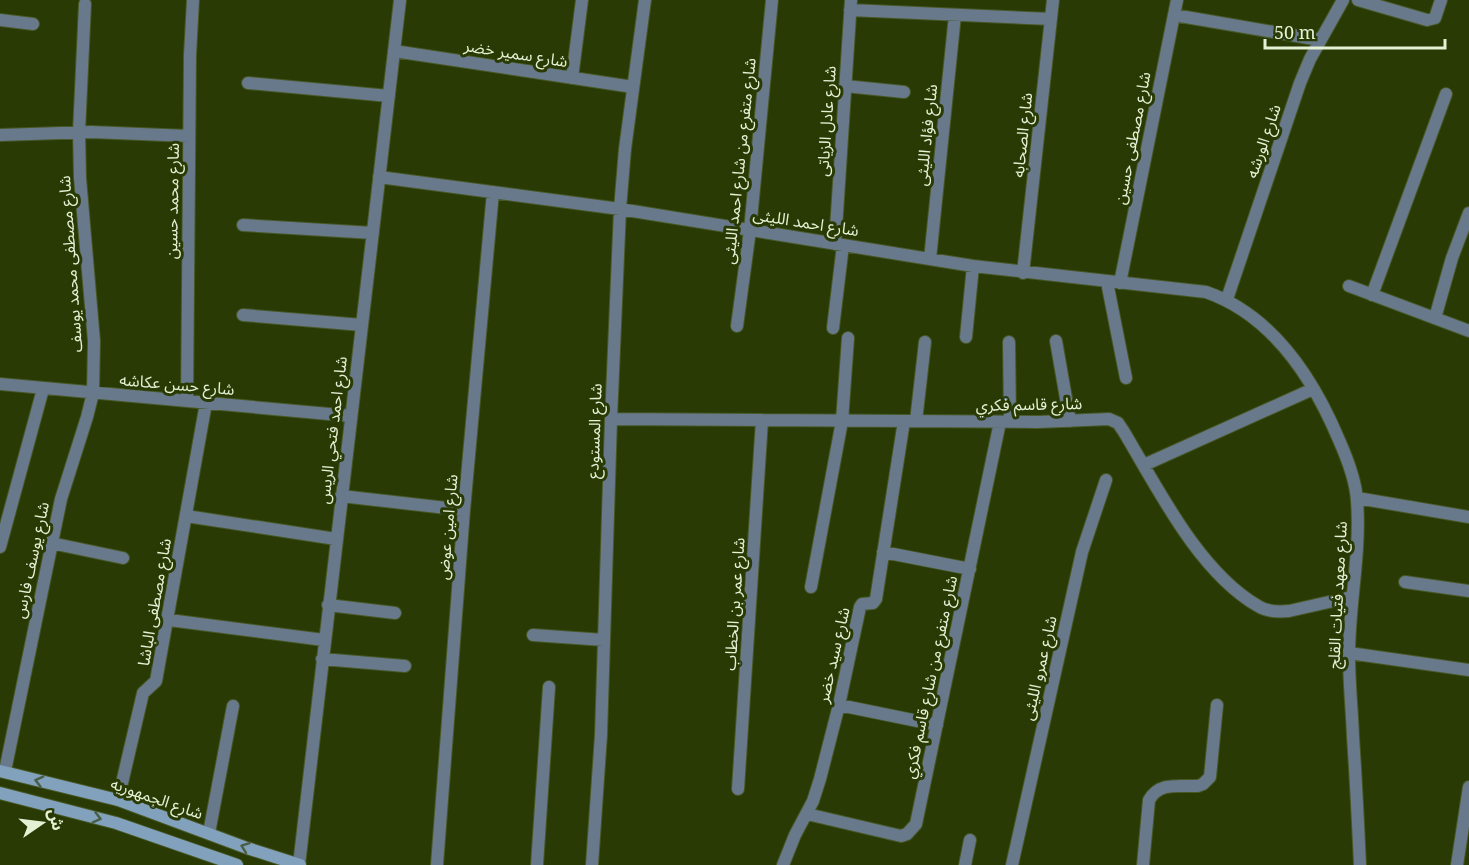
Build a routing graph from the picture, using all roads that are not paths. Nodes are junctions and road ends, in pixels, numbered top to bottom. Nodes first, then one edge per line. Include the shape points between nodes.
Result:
1 (193, 0) edge
2 (400, 0) edge
3 (582, 0) edge
4 (645, 0) edge
5 (772, 0) edge
6 (1053, 0) edge
7 (1177, 0) edge
8 (1343, 0) edge
9 (1359, 0) edge
10 (1441, 0) edge
11 (85, 4) dead end
12 (850, 5) edge
13 (955, 15) junction
14 (1174, 15) junction
15 (1051, 19) junction
16 (0, 20) edge
17 (33, 24) dead end
18 (1320, 40) junction
19 (394, 51) junction
20 (572, 78) junction
21 (248, 82) dead end
22 (845, 86) junction
23 (633, 87) junction
24 (904, 92) dead end
25 (1446, 94) dead end
26 (389, 96) junction
27 (79, 132) junction
28 (0, 135) edge
29 (189, 136) junction
30 (380, 177) junction
31 (493, 192) junction
32 (620, 208) junction
33 (1469, 213) edge
34 (243, 225) dead end
35 (750, 230) junction
36 (373, 233) junction
37 (839, 244) junction
38 (930, 259) junction
39 (973, 266) junction
40 (1023, 273) junction
41 (1113, 282) junction
42 (1349, 286) dead end
43 (1372, 295) junction
44 (1227, 299) junction
45 (243, 315) dead end
46 (1435, 318) junction
47 (362, 325) junction
48 (737, 326) dead end
49 (833, 328) dead end
50 (1469, 331) edge
51 (966, 337) dead end
52 (849, 338) dead end
53 (1056, 341) dead end
54 (925, 342) dead end
55 (1009, 342) dead end
56 (1126, 378) dead end
57 (0, 384) edge
58 (43, 388) junction
59 (1313, 389) junction
60 (93, 393) junction
61 (186, 401) junction
62 (206, 403) junction
63 (351, 416) junction
64 (611, 419) junction
65 (762, 420) junction
66 (842, 421) junction
67 (910, 421) junction
68 (1070, 421) junction
69 (1005, 422) junction
70 (1144, 465) junction
71 (1106, 480) dead end
72 (341, 496) junction
73 (1357, 498) junction
74 (464, 510) junction
75 (186, 516) junction
76 (1469, 517) edge
77 (336, 539) junction
78 (51, 543) junction
79 (0, 547) edge
80 (883, 552) junction
81 (123, 558) dead end
82 (969, 569) junction
83 (1405, 582) dead end
84 (811, 587) dead end
85 (1469, 591) edge
86 (1351, 597) junction
87 (328, 605) junction
88 (395, 613) dead end
89 (168, 620) junction
90 (533, 635) dead end
91 (324, 640) junction
92 (604, 640) junction
93 (1349, 653) junction
94 (322, 659) junction
95 (405, 666) dead end
96 (1469, 670) edge
97 (549, 687) dead end
98 (839, 705) junction
99 (1217, 705) dead end
100 (233, 706) dead end
101 (937, 725) junction
102 (2, 771) edge
103 (1469, 787) edge
104 (738, 789) dead end
105 (0, 793) edge
106 (118, 800) junction
107 (807, 814) junction
108 (209, 833) junction
109 (970, 840) dead end
110 (237, 865) edge
111 (300, 865) edge
112 (437, 865) edge
113 (537, 865) edge
114 (592, 865) edge
115 (783, 865) edge
116 (964, 865) edge
117 (1012, 865) edge
118 (1143, 865) edge
119 (1360, 865) edge
120 (1457, 865) edge

1 - 29 street, شارع محمد حسين
2 - 19 street, شارع احمد فتحي الريس
3 - 20 street
4 - 23 street, شارع المستودع
5 - 35 street, شارع متفرع من شارع احمد الليثى
6 - 15 street, شارع الصحابه
7 - 14 street, شارع مصطفى حسين
8 - 18 street, شارع الورشه
9 - 10 street via 1432,20
11 - 27 street, شارع مصطفى محمد يوسف
12 - 13 street
12 - 22 street, شارع عادل الزياتى
13 - 15 street
13 - 38 street, شارع فؤاد الليثى
14 - 18 street
14 - 41 street, شارع مصطفى حسين
15 - 40 street, شارع الصحابه
16 - 17 street
18 - 44 street, شارع الورشه via 1300,84
19 - 20 street, شارع سمير خضر
19 - 26 street, شارع احمد فتحي الريس
20 - 23 street, شارع سمير خضر
21 - 26 street
22 - 24 street
22 - 37 street, شارع عادل الزياتى
23 - 32 street, شارع المستودع
25 - 43 street
26 - 30 street, شارع احمد فتحي الريس
27 - 28 street
27 - 29 street
27 - 60 street, شارع مصطفى محمد يوسف via 94,341
29 - 61 street, شارع محمد حسين
30 - 31 street, شارع احمد الليثى
30 - 36 street, شارع احمد فتحي الريس
31 - 32 street, شارع احمد الليثى
31 - 74 street, شارع امين عوض
32 - 35 street, شارع احمد الليثى
32 - 64 street, شارع المستودع
33 - 46 street
34 - 36 street
35 - 37 street, شارع احمد الليثى
35 - 48 street, شارع متفرع من شارع احمد الليثى
36 - 47 street, شارع احمد فتحي الريس
37 - 38 street, شارع احمد الليثى
37 - 49 street, شارع عادل الزياتى
38 - 39 street, شارع احمد الليثى
39 - 40 street, شارع احمد الليثى
39 - 51 street
40 - 41 street, شارع احمد الليثى
41 - 44 street, شارع احمد الليثى via 1206,292
41 - 56 street
42 - 43 street
43 - 46 street
44 - 59 street, شارع معهد فتيات القلج via 1276,337
45 - 47 street
46 - 50 street
47 - 63 street, شارع احمد فتحي الريس
52 - 66 street
53 - 68 street
54 - 67 street, شارع سيد خضر
55 - 69 street, شارع متفرع من شارع قاسم فكري
57 - 58 street, شارع حسن عكاشه
58 - 60 street, شارع حسن عكاشه
58 - 79 street
59 - 70 street
59 - 73 street, شارع معهد فتيات القلج via 1346,457
60 - 61 street, شارع حسن عكاشه
60 - 78 street, شارع يوسف فارس
61 - 62 street, شارع حسن عكاشه
62 - 63 street, شارع حسن عكاشه
62 - 75 street, شارع مصطفى الباشا
63 - 72 street, شارع احمد فتحي الريس
64 - 65 street, شارع قاسم فكري
64 - 92 street, شارع المستودع
65 - 66 street, شارع قاسم فكري
65 - 104 street, شارع عمر بن الخطاب
66 - 67 street, شارع قاسم فكري
66 - 84 street
67 - 69 street, شارع قاسم فكري
67 - 80 street, شارع سيد خضر
68 - 69 street, شارع قاسم فكري
68 - 70 street, شارع قاسم فكري via 1109,419 1118,423
69 - 82 street, شارع متفرع من شارع قاسم فكري
70 - 86 street, شارع قاسم فكري via 1188,538 1209,563 1258,607 1289,611
71 - 117 street, شارع عمرو الليثى via 1082,552
72 - 74 street
72 - 77 street, شارع احمد فتحي الريس
73 - 76 street
73 - 86 street, شارع معهد فتيات القلج via 1359,534
74 - 112 street, شارع امين عوض
75 - 77 street
75 - 89 street, شارع مصطفى الباشا
77 - 87 street, شارع احمد فتحي الريس
78 - 81 street
78 - 102 street, شارع يوسف فارس
80 - 82 street
80 - 98 street, شارع سيد خضر via 875,601 860,607
82 - 101 street, شارع متفرع من شارع قاسم فكري
83 - 85 street
86 - 93 street, شارع معهد فتيات القلج
87 - 88 street
87 - 91 street, شارع احمد فتحي الريس
89 - 91 street
89 - 106 street, شارع مصطفى الباشا via 156,681 143,693
90 - 92 street
91 - 94 street, شارع احمد فتحي الريس
92 - 114 street, شارع المستودع
93 - 96 street
93 - 119 street, شارع معهد فتيات القلج
94 - 95 street
94 - 111 street, شارع احمد فتحي الريس
97 - 113 street
98 - 101 street
98 - 107 street, شارع سيد خضر
99 - 118 street via 1210,777 1198,786 1164,787 1152,794
100 - 108 street
101 - 107 street, شارع متفرع من شارع قاسم فكري via 916,824 907,834 894,836
106 -> 102 main road, شارع الجمهوريه
103 - 120 street
105 -> 110 main road via 116,823
106 - 108 main road, شارع الجمهوريه
107 - 115 street, شارع سيد خضر
111 -> 108 main road, شارع الجمهوريه
109 - 116 street

